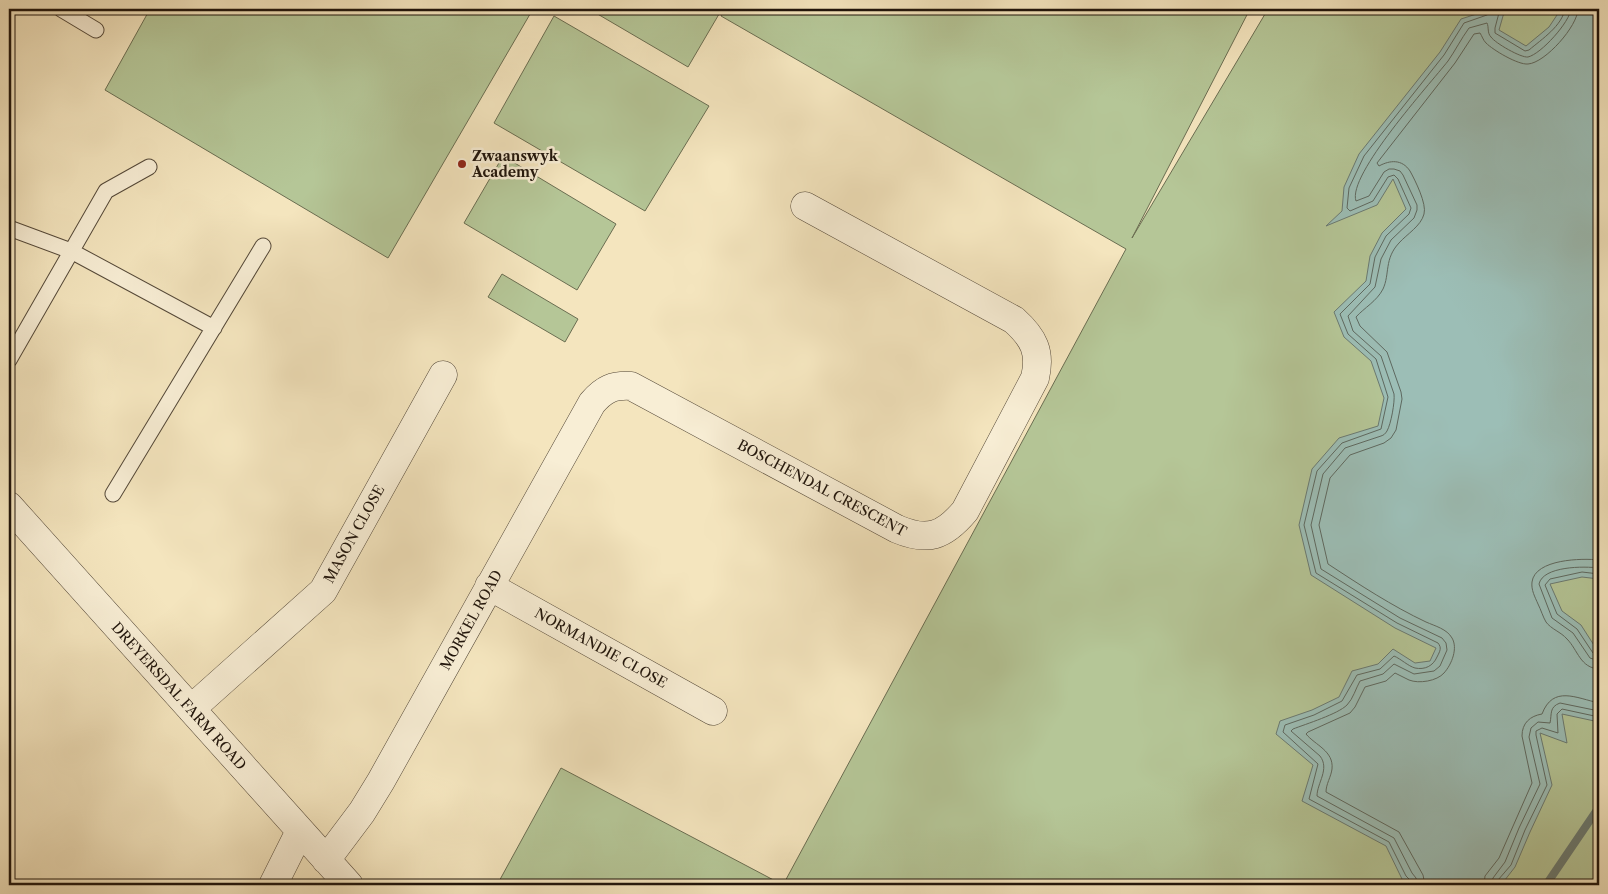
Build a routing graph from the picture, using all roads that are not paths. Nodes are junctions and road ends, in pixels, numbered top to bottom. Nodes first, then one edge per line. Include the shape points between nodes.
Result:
1 (61, 9) edge
2 (96, 30) dead end
3 (149, 167) dead end
4 (805, 206) dead end
5 (9, 228) edge
6 (263, 246) dead end
7 (72, 252) junction
8 (214, 328) junction
9 (9, 360) edge
10 (443, 376) dead end
11 (619, 386) joint
12 (113, 494) dead end
13 (9, 506) edge
14 (490, 586) junction
15 (191, 709) junction
16 (713, 711) dead end
17 (300, 831) junction
18 (326, 860) junction
19 (274, 885) edge
20 (349, 885) edge

1 - 2 lane
3 - 7 lane via 106,191
4 - 11 street, BOSCHENDAL CRESCENT via 1014,320 1026,330 1033,342 1038,366 1035,378 965,511 953,525 926,536 910,535 631,386
5 - 7 lane
6 - 8 lane
7 - 8 lane
7 - 9 lane
8 - 12 lane
10 - 15 street, MASON CLOSE via 322,591
11 - 14 street, MORKEL ROAD via 607,389 592,404
13 - 15 street, DREYERSDAL FARM ROAD
14 - 16 street, NORMANDIE CLOSE
14 - 18 street, MORKEL ROAD via 381,781
15 - 17 street, DREYERSDAL FARM ROAD
17 - 18 street, DREYERSDAL FARM ROAD
17 - 19 street
18 - 20 street, DREYERSDAL FARM ROAD

